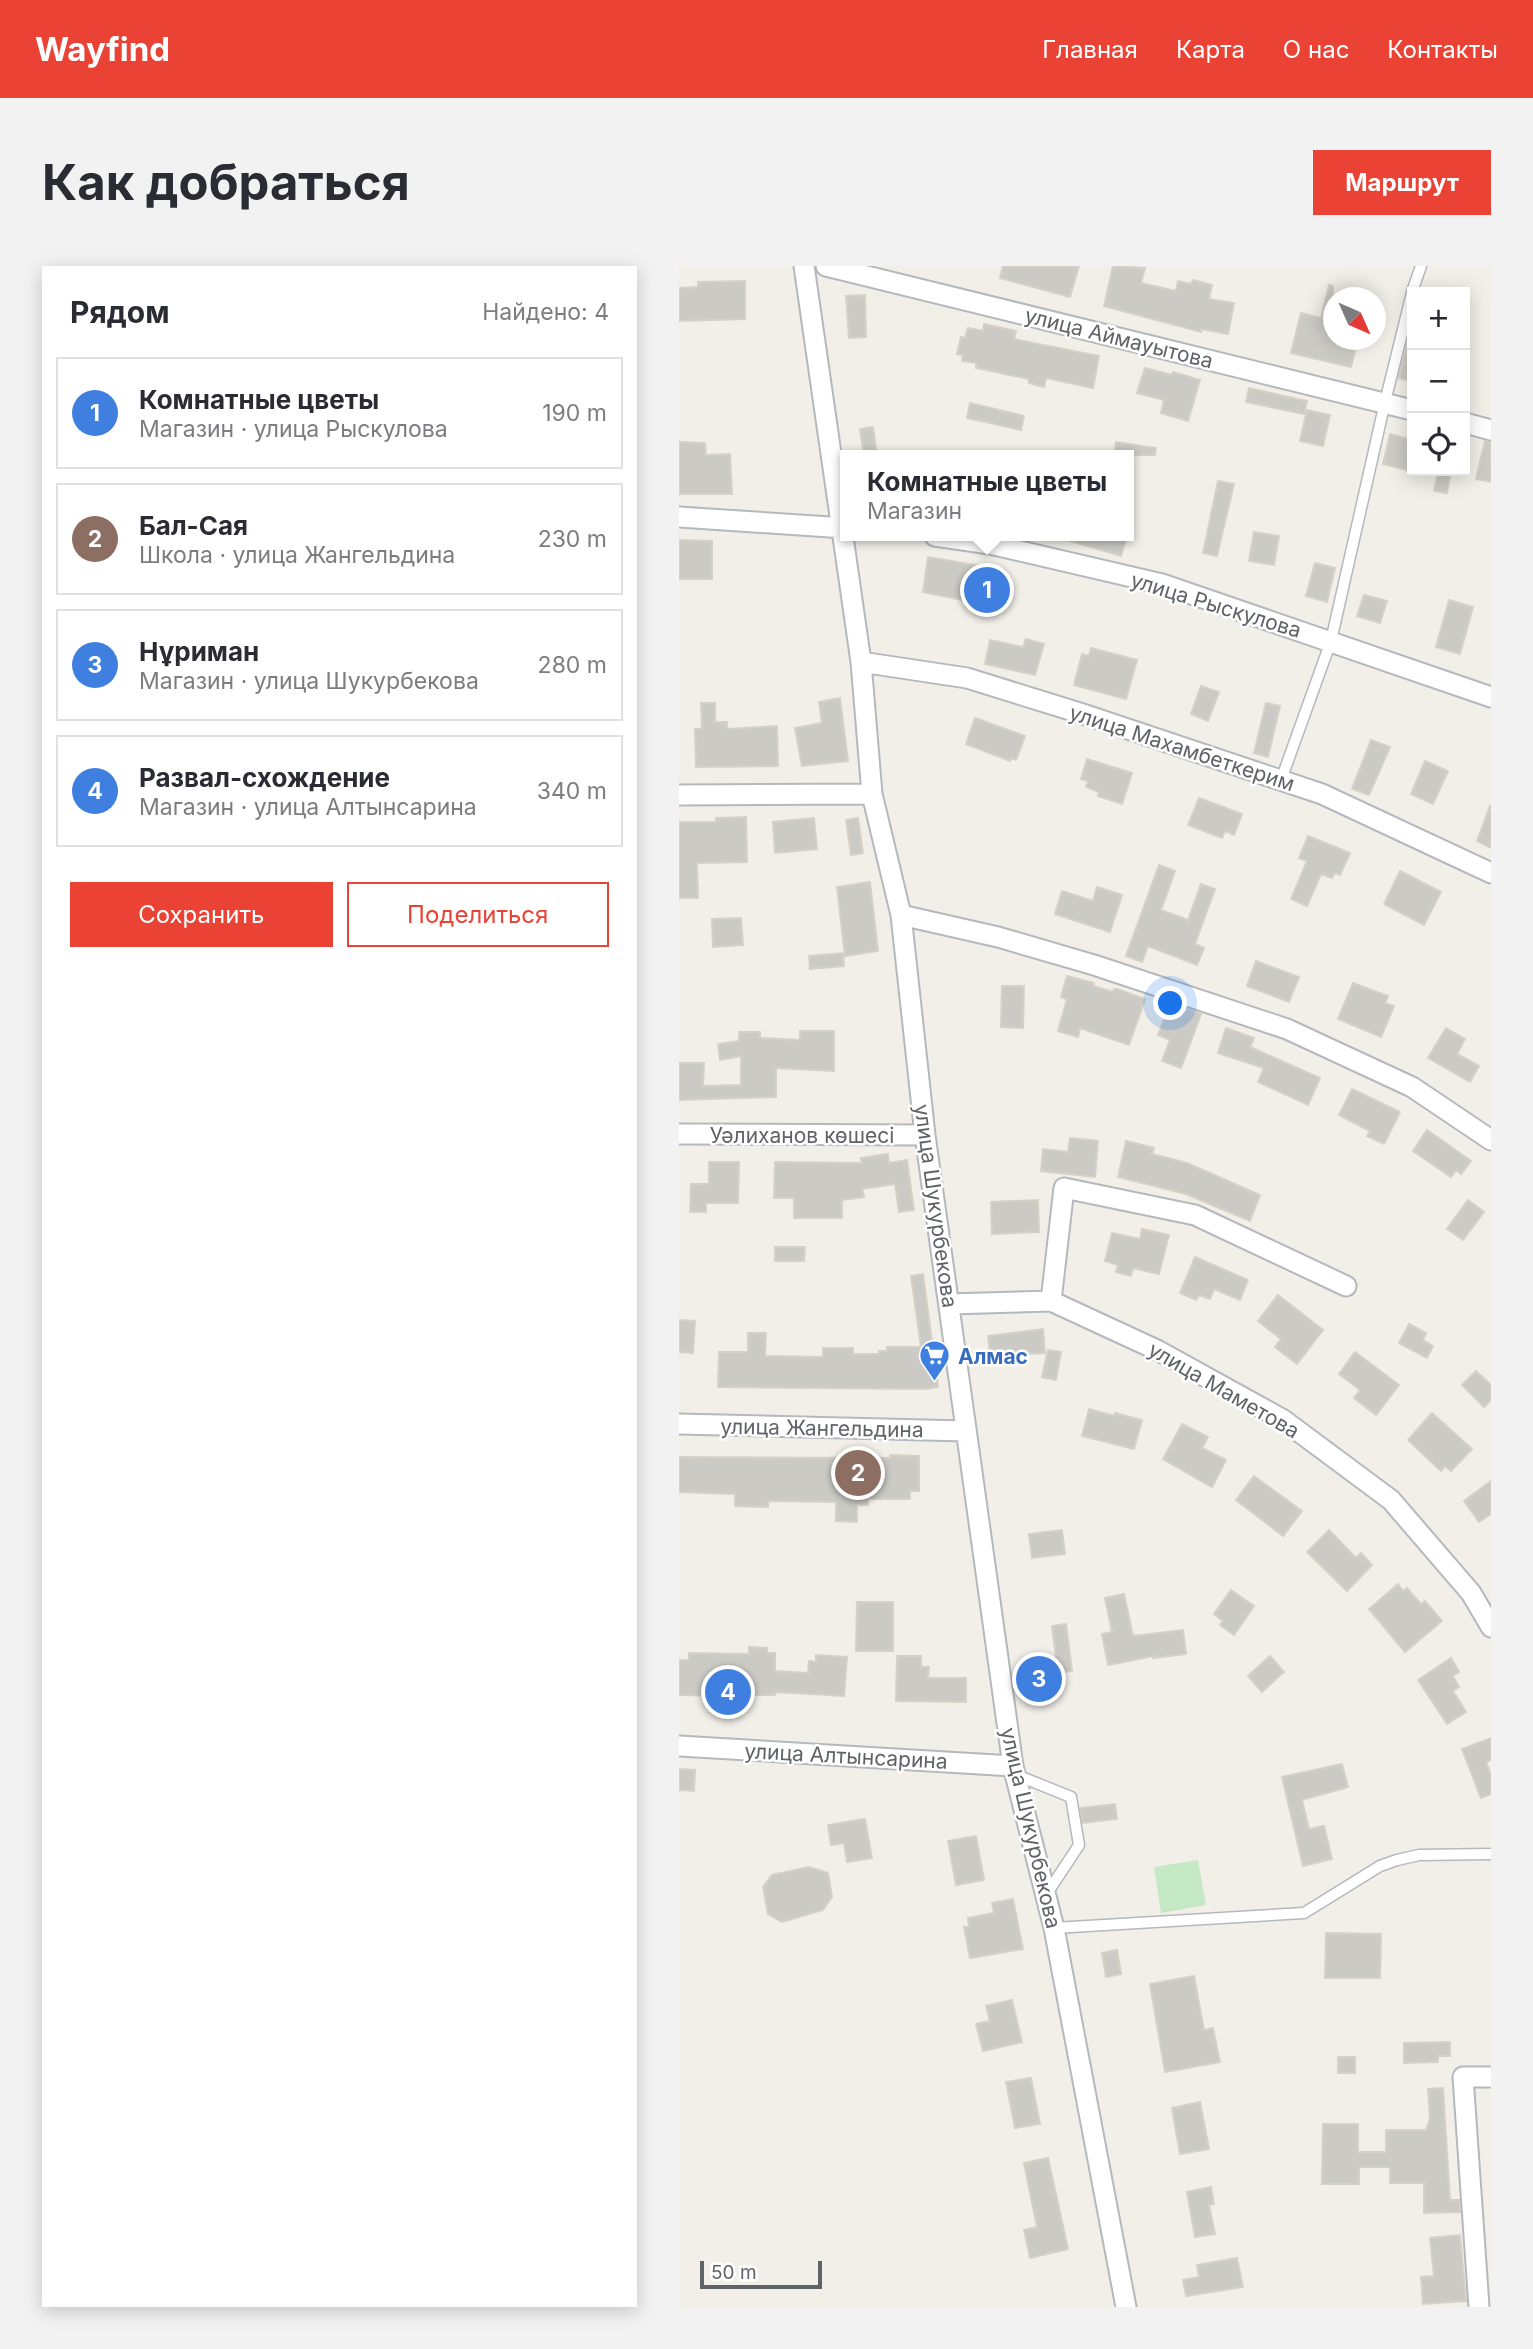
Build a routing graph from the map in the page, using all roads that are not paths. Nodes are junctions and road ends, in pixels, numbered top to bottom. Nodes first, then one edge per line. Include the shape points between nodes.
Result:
1 (804, 266) edge
2 (826, 266) edge
3 (1420, 266) edge
4 (1414, 287) edge
5 (1407, 313) edge
6 (1385, 402) junction
7 (1407, 409) edge
8 (1470, 424) edge
9 (1491, 430) edge
10 (840, 508) edge
11 (679, 517) edge
12 (840, 528) edge
13 (845, 541) edge
14 (969, 541) edge
15 (1331, 642) junction
16 (861, 662) junction
17 (1491, 696) edge
18 (1281, 780) junction
19 (679, 794) edge
20 (872, 794) junction
21 (1491, 873) edge
22 (901, 915) junction
23 (679, 1135) edge
24 (925, 1135) junction
25 (1491, 1140) edge
26 (1346, 1286) dead end
27 (1051, 1301) junction
28 (949, 1304) junction
29 (679, 1424) edge
30 (966, 1431) junction
31 (1491, 1627) edge
32 (679, 1746) edge
33 (1014, 1770) junction
34 (1491, 1854) edge
35 (1046, 1896) junction
36 (1054, 1928) junction
37 (1491, 2077) edge
38 (1126, 2307) edge
39 (1479, 2307) edge

1 - 10 street, улица Шукурбекова
2 - 6 street, улица Аймауытова
3 - 4 lane
5 - 6 lane
6 - 7 street, улица Аймауытова
6 - 15 lane
8 - 9 street
11 - 12 street
13 - 16 street, улица Шукурбекова
14 - 15 street, улица Рыскулова via 1162,584
15 - 17 street, улица Рыскулова
15 - 18 lane
16 - 18 street, улица Махамбеткерим via 967,678
16 - 20 street, улица Шукурбекова
18 - 21 street, улица Махамбеткерим via 1322,794
19 - 20 street
20 - 22 street, улица Шукурбекова
22 - 24 street, улица Шукурбекова
22 - 25 street via 1094,965 1287,1029 1412,1087
23 - 24 street, Уәлиханов көшесі
24 - 28 street, улица Шукурбекова
26 - 27 street via 1195,1215 1064,1188
27 - 28 street, улица Маметова
27 - 31 street, улица Маметова via 1157,1350 1282,1419 1315,1443 1391,1500 1471,1593
28 - 30 street, улица Шукурбекова
29 - 30 street, улица Жангельдина
30 - 33 street, улица Шукурбекова
32 - 33 street, улица Алтынсарина
33 - 35 street, улица Шукурбекова
33 - 35 lane via 1071,1797 1079,1845
34 - 36 lane via 1419,1855 1397,1860 1304,1913
35 - 36 street, улица Шукурбекова
36 - 38 street, улица Шукурбекова
37 - 39 street via 1463,2077

